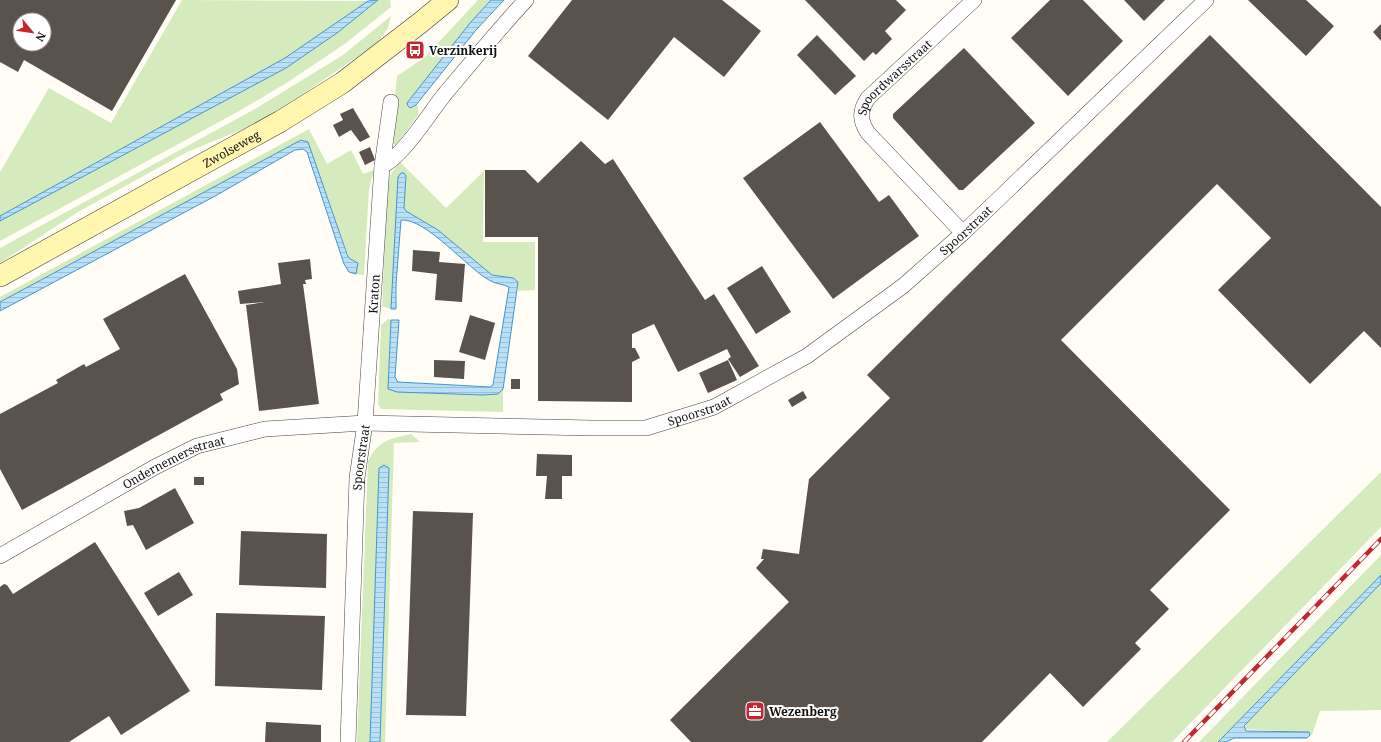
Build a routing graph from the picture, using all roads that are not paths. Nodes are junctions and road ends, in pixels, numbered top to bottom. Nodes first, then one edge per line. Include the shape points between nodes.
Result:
1 (448, 0) edge
2 (526, 0) edge
3 (974, 0) edge
4 (1206, 0) edge
5 (391, 102) dead end
6 (382, 166) junction
7 (963, 233) junction
8 (0, 276) edge
9 (365, 423) junction
10 (0, 556) edge
11 (348, 742) edge

1 - 8 main road, Zwolseweg via 342,84 281,121
2 - 6 street via 464,71 400,151
3 - 7 street, Spoordwarsstraat via 868,98 861,119 868,132
4 - 7 street, Spoorstraat
5 - 6 street, Kraton
6 - 9 street, Kraton
7 - 9 street, Spoorstraat via 903,286 807,356 714,407 646,428
9 - 10 street, Ondernemersstraat via 265,429 197,446 155,467
9 - 11 street, Spoorstraat via 357,478

